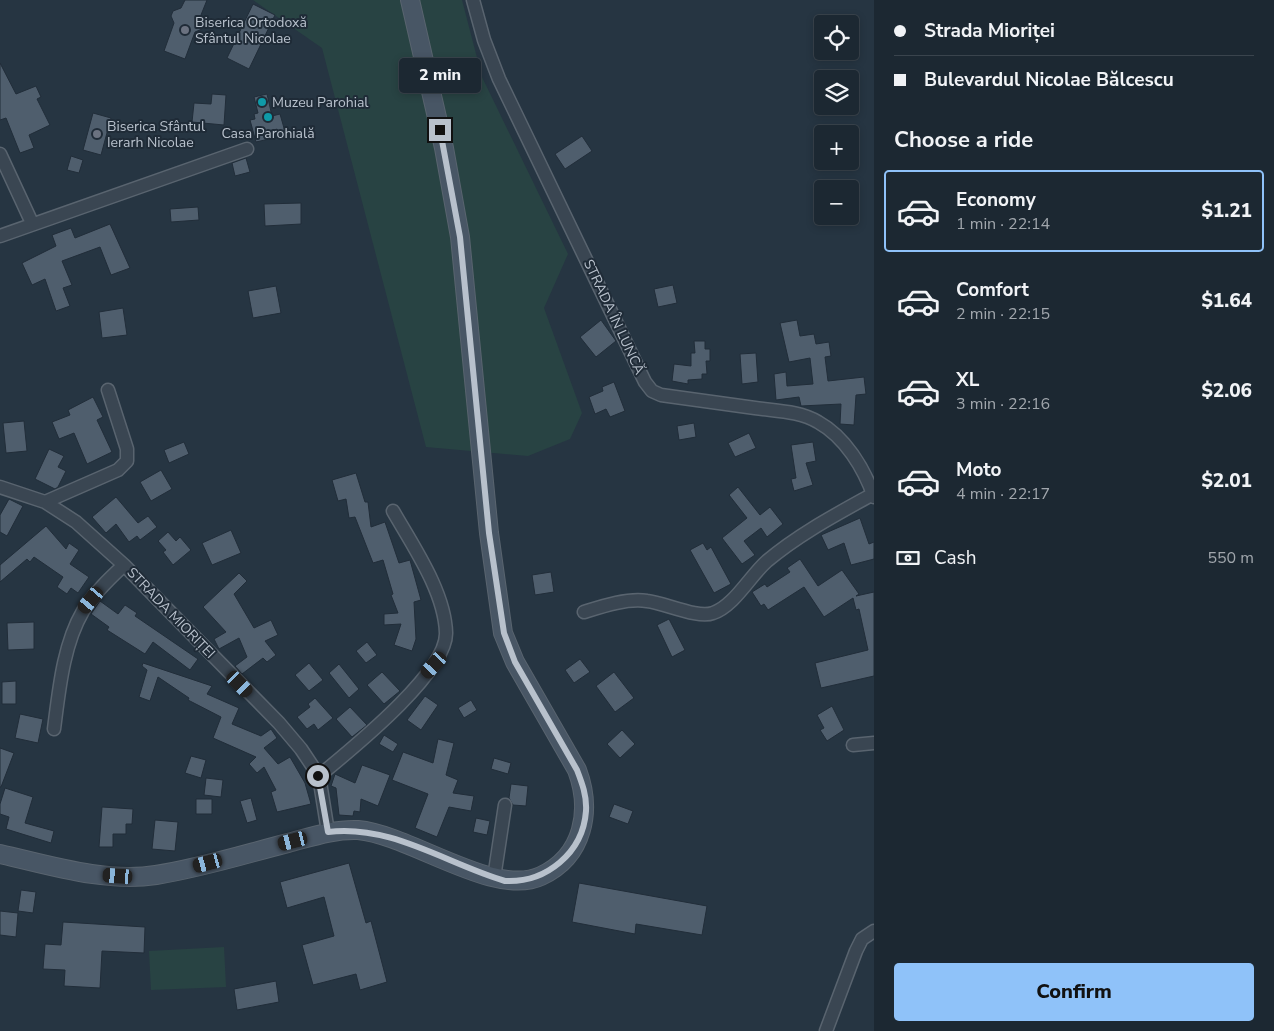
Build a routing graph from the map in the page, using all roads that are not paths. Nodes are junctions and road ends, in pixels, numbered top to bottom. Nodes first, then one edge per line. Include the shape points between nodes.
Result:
1 (410, 0) edge
2 (473, 0) edge
3 (247, 149) dead end
4 (0, 154) edge
5 (32, 223) junction
6 (0, 236) edge
7 (108, 390) dead end
8 (0, 487) edge
9 (872, 489) edge
10 (45, 502) junction
11 (393, 511) dead end
12 (124, 565) junction
13 (584, 612) dead end
14 (54, 729) dead end
15 (874, 743) edge
16 (854, 745) dead end
17 (318, 776) junction
18 (506, 805) dead end
19 (328, 832) junction
20 (0, 854) edge
21 (494, 878) junction
22 (874, 931) edge
23 (826, 1031) edge

1 - 21 street via 459,228 489,533 504,633 515,662 577,770 586,801 577,838 571,850 552,870 517,882
2 - 9 street, STRADA ÎN LUNCĂ via 498,79 652,391 661,395 788,413 817,421 845,444
3 - 5 street
4 - 5 street
5 - 6 street
7 - 10 street via 127,449 127,461 118,470
8 - 10 street, STRADA MIORIȚEI
9 - 13 street via 785,547 750,577 722,610 699,614 666,603 644,600
10 - 12 street, STRADA MIORIȚEI via 76,522
11 - 17 street via 426,569 444,616 446,636 443,649 434,665 377,728
12 - 14 street, STRADA MIORIȚEI via 83,610 75,628
12 - 17 street, STRADA MIORIȚEI via 279,723 301,748
15 - 16 street
17 - 19 street, STRADA MIORIȚEI
18 - 21 street
19 - 20 street via 179,871 130,877
19 - 21 street via 371,832
22 - 23 street via 862,939 856,951

